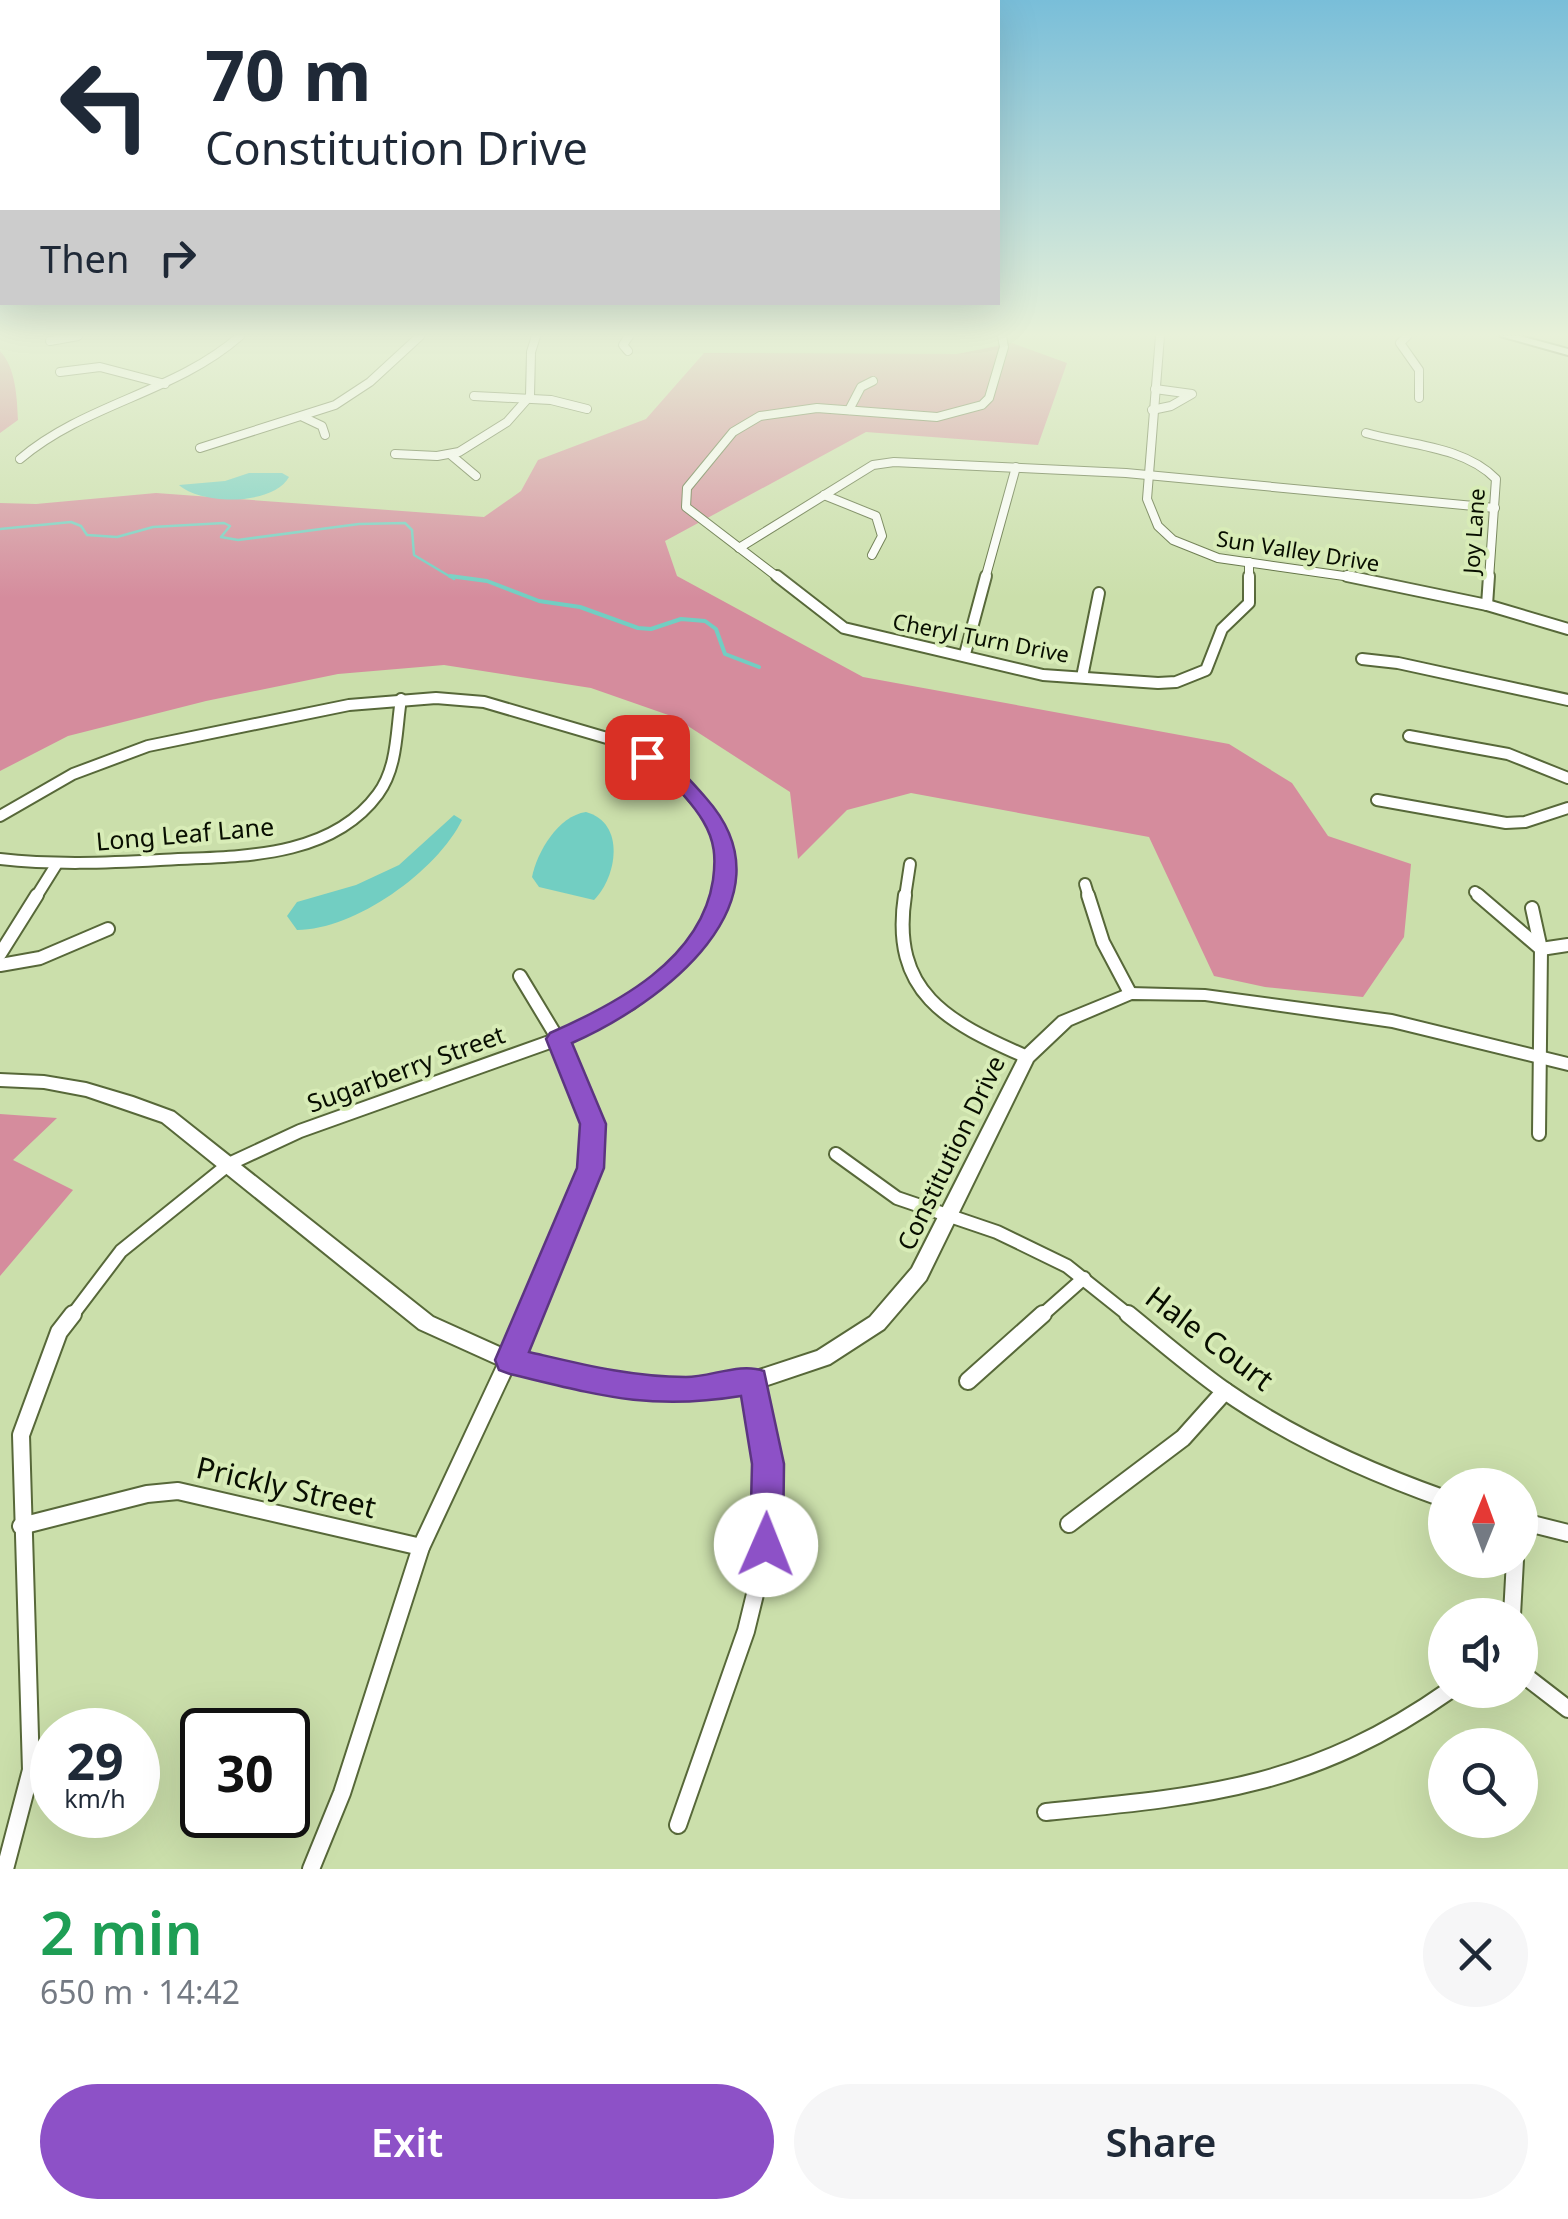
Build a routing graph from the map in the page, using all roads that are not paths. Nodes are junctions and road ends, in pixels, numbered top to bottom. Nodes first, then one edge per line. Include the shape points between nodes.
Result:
1 (68, 423) edge
2 (277, 423) edge
3 (316, 423) edge
4 (505, 423) edge
5 (746, 423) edge
6 (1151, 423) edge
7 (1366, 433) dead end
8 (326, 435) dead end
9 (200, 448) dead end
10 (395, 454) dead end
11 (451, 455) junction
12 (20, 459) dead end
13 (1016, 467) junction
14 (1148, 475) junction
15 (476, 476) dead end
16 (824, 494) junction
17 (1494, 508) junction
18 (739, 548) junction
19 (872, 555) dead end
20 (1249, 562) junction
21 (1099, 593) dead end
22 (1486, 605) junction
23 (1568, 628) edge
24 (965, 654) junction
25 (1362, 659) dead end
26 (1082, 678) junction
27 (401, 699) junction
28 (1568, 700) edge
29 (1409, 736) dead end
30 (1568, 778) edge
31 (1377, 800) dead end
32 (1568, 808) edge
33 (0, 816) edge
34 (0, 858) edge
35 (910, 864) dead end
36 (56, 865) junction
37 (1085, 884) dead end
38 (1475, 892) dead end
39 (1532, 908) dead end
40 (108, 930) dead end
41 (1568, 945) edge
42 (1541, 949) junction
43 (0, 954) edge
44 (0, 965) edge
45 (520, 976) dead end
46 (1130, 994) junction
47 (558, 1039) junction
48 (1027, 1057) junction
49 (1542, 1057) junction
50 (1568, 1064) edge
51 (0, 1080) edge
52 (1539, 1134) dead end
53 (836, 1154) dead end
54 (230, 1164) junction
55 (947, 1215) junction
56 (1084, 1278) junction
57 (510, 1360) junction
58 (753, 1381) junction
59 (968, 1382) dead end
60 (1225, 1391) junction
61 (1428, 1493) edge
62 (1069, 1524) dead end
63 (1538, 1525) edge
64 (22, 1526) junction
65 (1568, 1532) edge
66 (421, 1547) junction
67 (1538, 1686) edge
68 (1428, 1703) edge
69 (1568, 1709) edge
70 (1046, 1812) dead end
71 (678, 1825) dead end
72 (5, 1869) edge
73 (311, 1869) edge

1 - 12 street
2 - 9 street
3 - 8 street
4 - 11 street
5 - 18 street, Cheryl Turn Drive via 687,488 683,501
6 - 14 street, Sun Valley Drive
7 - 17 street, Joy Lane via 1480,464 1496,479
10 - 11 street
11 - 15 street
13 - 14 street
13 - 16 street via 894,462 873,465
13 - 24 street
14 - 17 street
14 - 20 street, Sun Valley Drive via 1148,499 1164,533 1204,553
16 - 18 street
16 - 19 street via 876,516 882,536
17 - 22 street, Joy Lane
18 - 24 street, Cheryl Turn Drive via 844,628
20 - 22 street, Sun Valley Drive
20 - 26 street, Cheryl Turn Drive via 1248,603 1222,628 1206,670 1176,682
21 - 26 street
22 - 23 street, Sun Valley Drive
24 - 26 street, Cheryl Turn Drive via 1005,668
25 - 28 street
27 - 33 street, Sugarberry Street via 148,746 72,774
27 - 36 street, Long Leaf Lane via 386,782 364,810 326,834 259,854
27 - 47 street, Sugarberry Street via 484,702 624,743 670,771 712,818 728,854 722,895 702,935 682,962 631,1003
29 - 30 street via 1508,754
31 - 32 street via 1506,823
34 - 36 street, Long Leaf Lane
35 - 48 street via 902,946 922,991 978,1035
36 - 43 street
37 - 46 street via 1103,942
38 - 42 street
39 - 42 street
40 - 44 street via 38,958
41 - 42 street
42 - 49 street
45 - 47 street
46 - 48 street, Constitution Drive via 1064,1021
46 - 49 street, Constitution Drive via 1205,994 1392,1021
47 - 54 street, Sugarberry Street via 300,1130
47 - 57 street via 593,1124 591,1168
48 - 55 street, Constitution Drive
49 - 50 street, Constitution Drive
49 - 52 street
51 - 54 street, Constitution Drive via 122,1097 168,1117
53 - 55 street, Hale Court via 897,1198
54 - 57 street, Constitution Drive via 426,1322
54 - 64 street, Sugarberry Street via 121,1250 59,1332 21,1435
55 - 56 street, Hale Court via 1018,1240
55 - 58 street, Constitution Drive via 920,1274 877,1322 823,1358
56 - 59 street
56 - 60 street, Hale Court
57 - 58 street, Constitution Drive via 626,1388 690,1391
57 - 66 street
58 - 71 street via 768,1464 766,1545 746,1631
60 - 61 street, Hale Court via 1329,1452
60 - 62 street via 1182,1438
63 - 65 street
64 - 66 street, Prickly Street via 178,1491
64 - 72 street, Sugarberry Street via 31,1770
66 - 73 street
67 - 69 street
68 - 70 street via 1348,1750 1276,1779 1184,1798

